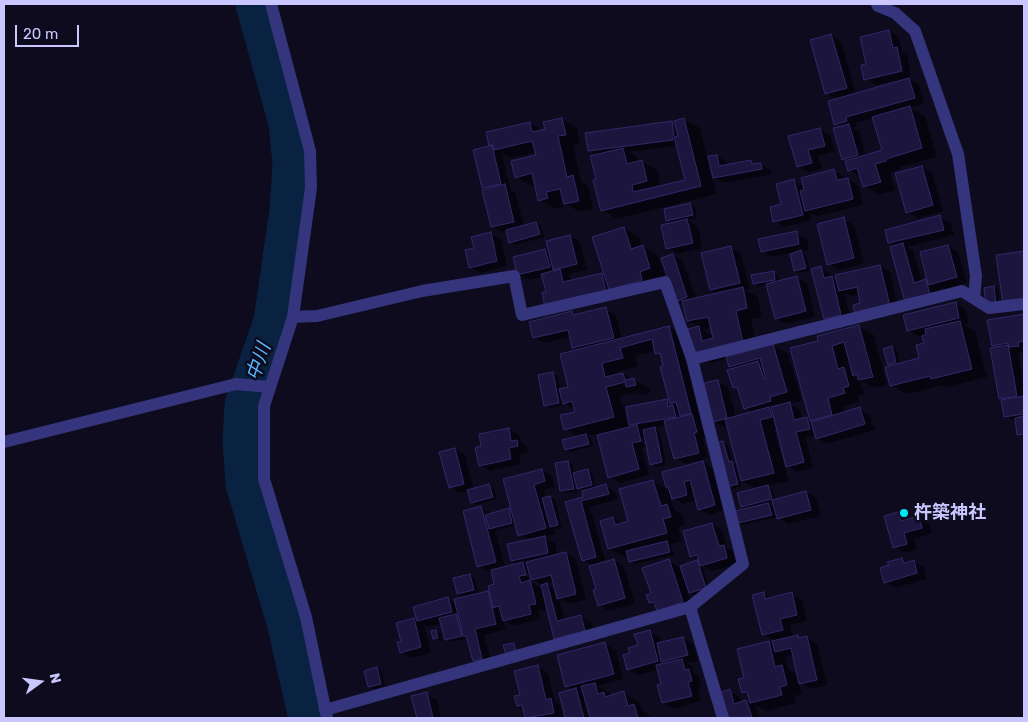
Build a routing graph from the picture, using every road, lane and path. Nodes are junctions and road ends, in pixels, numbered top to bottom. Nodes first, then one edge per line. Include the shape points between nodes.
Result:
1 (271, 4) edge
2 (877, 4) edge
3 (974, 298) junction
4 (1024, 304) edge
5 (293, 317) junction
6 (692, 359) junction
7 (270, 387) junction
8 (4, 442) edge
9 (690, 607) junction
10 (326, 714) edge
11 (723, 718) edge

1 - 5 street via 310,151 311,188
2 - 3 street via 915,30 958,154 976,276
3 - 4 street via 989,308
3 - 6 street via 962,291
5 - 6 street via 318,316 422,291 514,276 522,315 665,282
5 - 7 street
6 - 9 street via 743,564
7 - 8 street via 236,384
7 - 10 street via 264,406 264,479 306,617
9 - 10 street
9 - 11 street

